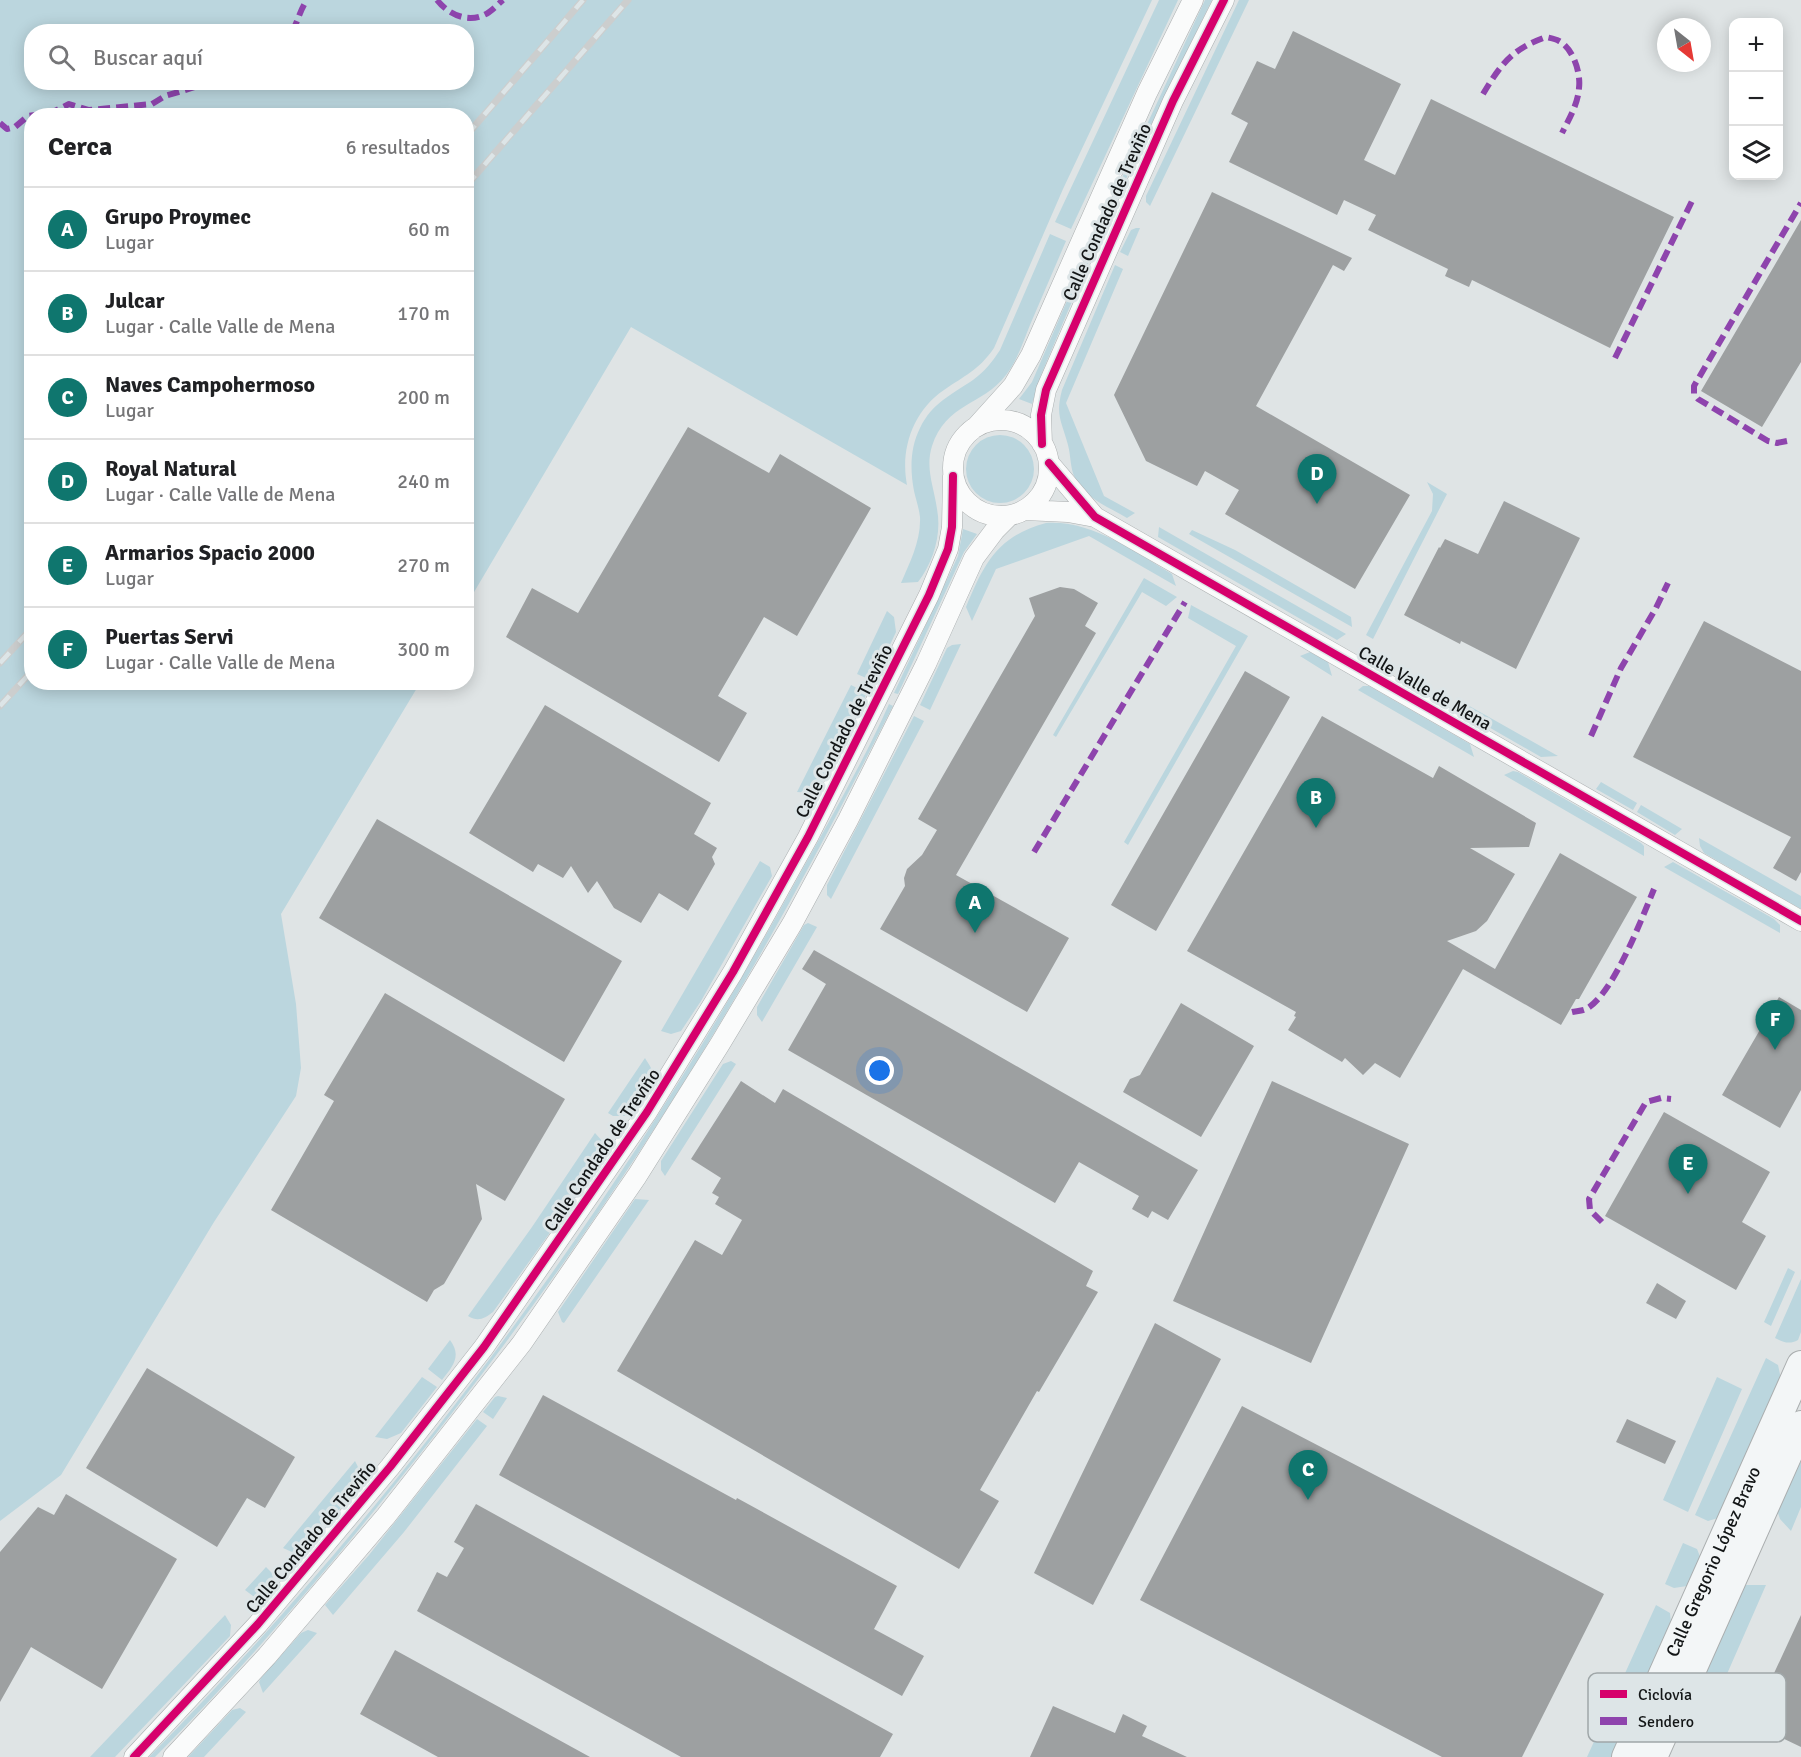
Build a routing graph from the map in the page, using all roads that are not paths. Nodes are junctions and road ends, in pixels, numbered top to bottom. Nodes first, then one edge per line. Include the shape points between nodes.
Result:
1 (1194, 0) edge
2 (1224, 0) edge
3 (976, 427) junction
4 (1042, 444) junction
5 (1049, 463) junction
6 (953, 476) junction
7 (1017, 513) junction
8 (1095, 517) junction
9 (1801, 921) edge
10 (1801, 1365) edge
11 (1801, 1425) edge
12 (1664, 1673) edge
13 (1690, 1673) edge
14 (1633, 1742) edge
15 (1660, 1742) edge
16 (134, 1757) edge
17 (173, 1757) edge
18 (1626, 1757) edge
19 (1653, 1757) edge

1 - 3 street, Calle Condado de Treviño via 1147,93 1031,355 1013,386
2 - 4 street, Calle Condado de Treviño via 1173,101 1046,390 1041,415
3 - 4 street via 1005,420 1033,432
3 - 6 street via 957,448
4 - 5 street
5 - 7 street via 1044,490 1036,501
5 - 8 street, Calle Valle de Mena
6 - 7 street via 958,491 979,512 994,516
6 - 16 street, Calle Condado de Treviño via 948,549 929,595 808,837 733,972 647,1112 484,1347 390,1467 245,1640
7 - 8 street, Calle Valle de Mena via 1068,512
7 - 17 street via 995,530 974,558 926,664 792,924 637,1176 522,1343 386,1516 272,1650
8 - 9 street, Calle Valle de Mena
10 - 12 main road, Calle Gregorio López Bravo
11 - 13 main road, Calle Gregorio López Bravo
14 - 18 main road, Calle Gregorio López Bravo
15 - 19 main road, Calle Gregorio López Bravo

